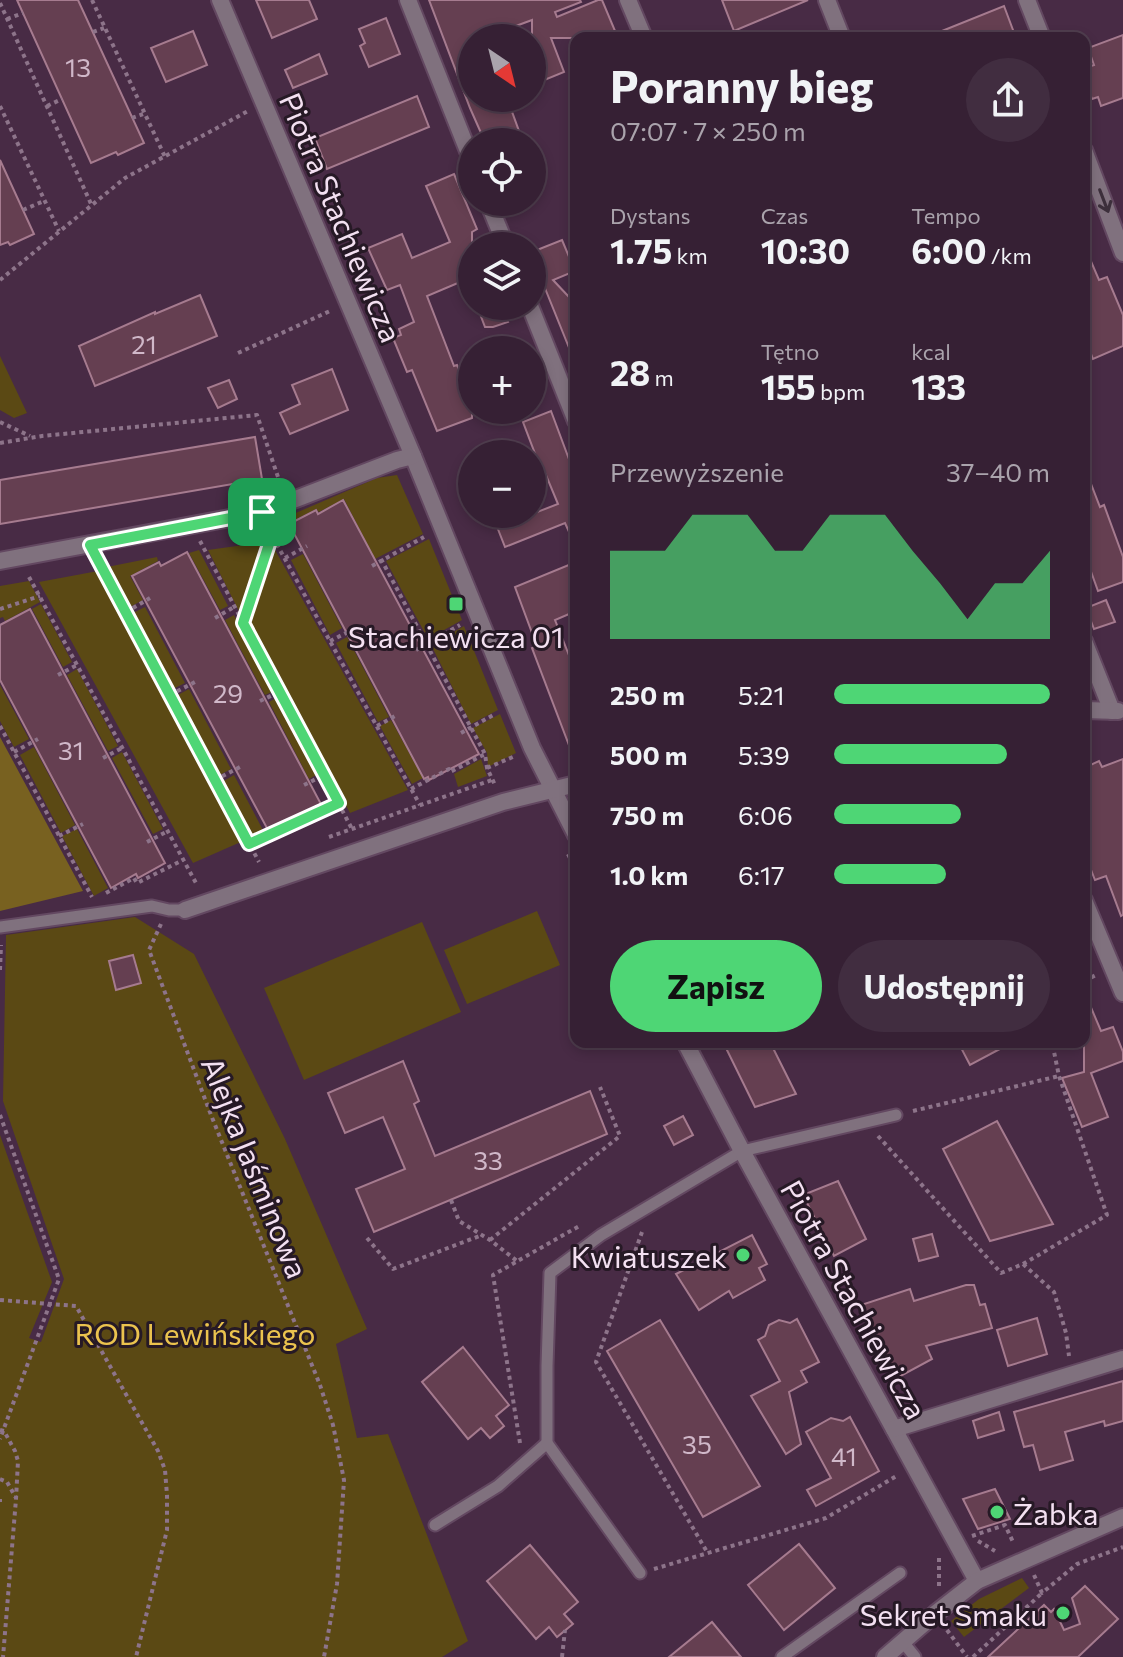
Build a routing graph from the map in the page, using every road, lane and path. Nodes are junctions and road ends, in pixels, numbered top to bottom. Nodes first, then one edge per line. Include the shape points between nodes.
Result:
1 (92, 0) edge
2 (220, 0) edge
3 (408, 0) edge
4 (628, 0) edge
5 (827, 0) edge
6 (1027, 0) edge
7 (0, 3) edge
8 (23, 13) dead end
9 (7, 19) junction
10 (104, 28) junction
11 (93, 32) dead end
12 (641, 32) edge
13 (840, 32) edge
14 (1040, 32) edge
15 (62, 99) dead end
16 (0, 106) edge
17 (47, 106) junction
18 (250, 110) dead end
19 (143, 114) junction
20 (2, 116) edge
21 (132, 118) dead end
22 (459, 128) edge
23 (165, 157) junction
24 (1090, 166) edge
25 (44, 201) junction
26 (92, 206) junction
27 (23, 210) dead end
28 (59, 231) junction
29 (1123, 253) edge
30 (0, 280) edge
31 (333, 310) dead end
32 (536, 320) edge
33 (238, 353) dead end
34 (570, 406) edge
35 (0, 422) edge
36 (33, 438) junction
37 (0, 443) edge
38 (413, 456) junction
39 (280, 486) dead end
40 (262, 512) junction
41 (430, 534) dead end
42 (272, 535) junction
43 (90, 545) junction
44 (307, 546) dead end
45 (203, 547) dead end
46 (18, 558) junction
47 (285, 558) junction
48 (381, 559) junction
49 (0, 561) edge
50 (372, 566) dead end
51 (40, 596) junction
52 (150, 598) dead end
53 (234, 607) junction
54 (0, 609) edge
55 (126, 612) junction
56 (215, 618) dead end
57 (465, 622) dead end
58 (243, 623) junction
59 (352, 630) dead end
60 (330, 641) junction
61 (426, 644) junction
62 (416, 650) dead end
63 (1090, 653) edge
64 (77, 665) junction
65 (58, 675) dead end
66 (195, 682) dead end
67 (279, 691) junction
68 (170, 695) junction
69 (260, 701) dead end
70 (1090, 710) edge
71 (1118, 711) edge
72 (397, 715) dead end
73 (488, 717) dead end
74 (0, 726) edge
75 (377, 726) junction
76 (471, 728) junction
77 (461, 733) dead end
78 (38, 739) dead end
79 (122, 747) junction
80 (14, 752) junction
81 (485, 754) junction
82 (519, 754) dead end
83 (103, 758) dead end
84 (240, 767) dead end
85 (487, 768) junction
86 (324, 775) junction
87 (215, 780) junction
88 (492, 780) dead end
89 (304, 785) dead end
90 (570, 785) edge
91 (411, 789) junction
92 (552, 789) junction
93 (339, 803) junction
94 (420, 805) dead end
95 (83, 824) dead end
96 (352, 829) dead end
97 (168, 831) junction
98 (59, 836) junction
99 (570, 841) edge
100 (147, 842) dead end
101 (249, 844) junction
102 (183, 860) junction
103 (259, 862) dead end
104 (196, 883) dead end
105 (107, 892) dead end
106 (93, 899) dead end
107 (185, 910) joint
108 (1090, 914) edge
109 (1, 927) edge
110 (158, 930) dead end
111 (0, 970) edge
112 (1123, 993) edge
113 (688, 1048) edge
114 (1053, 1048) edge
115 (1059, 1076) junction
116 (600, 1087) dead end
117 (0, 1115) edge
118 (896, 1115) joint
119 (865, 1122) junction
120 (742, 1151) junction
121 (451, 1200) dead end
122 (642, 1231) dead end
123 (482, 1235) junction
124 (367, 1238) dead end
125 (490, 1240) junction
126 (517, 1261) dead end
127 (1023, 1264) junction
128 (0, 1300) edge
129 (49, 1304) junction
130 (1119, 1356) edge
131 (1072, 1374) junction
132 (894, 1429) junction
133 (2, 1430) edge
134 (0, 1439) edge
135 (547, 1443) junction
136 (898, 1475) dead end
137 (0, 1479) edge
138 (16, 1499) junction
139 (1123, 1517) edge
140 (435, 1525) dead end
141 (970, 1537) dead end
142 (1014, 1545) dead end
143 (707, 1552) junction
144 (640, 1573) joint
145 (900, 1573) dead end
146 (977, 1581) junction
147 (1042, 1593) dead end
148 (0, 1599) edge
149 (7, 1599) junction
150 (565, 1630) dead end
151 (903, 1642) junction
152 (3, 1657) edge
153 (136, 1657) edge
154 (324, 1657) edge
155 (562, 1657) edge
156 (782, 1657) edge
157 (885, 1657) edge
158 (915, 1657) edge
159 (973, 1657) edge

1 - 10 path
2 - 38 street, Piotra Stachiewicza
3 - 22 street
4 - 12 street
5 - 13 street
6 - 14 street
7 - 9 path
8 - 9 path
9 - 17 path
10 - 11 path
10 - 19 path
15 - 17 path
16 - 20 path
17 - 26 path
18 - 23 path
19 - 21 path
19 - 23 path
20 - 25 path
23 - 26 path via 125,178
24 -> 29 street
25 - 27 path
25 - 28 path
26 - 28 path
28 - 30 path
31 - 33 path
32 - 34 street
35 - 36 path
36 - 37 path
36 - 39 path via 257,415
38 - 40 street
38 - 92 street, Piotra Stachiewicza
40 - 42 path
40 - 43 street
41 - 48 path
42 - 47 path
42 - 58 path
43 - 46 street
43 - 55 path
44 - 47 path
45 - 53 path
46 - 49 street
46 - 51 path
47 - 60 path
48 - 50 path
48 - 61 path
51 - 54 path
51 - 64 path
52 - 55 path
53 - 56 path
53 - 58 path
55 - 68 path
57 - 61 path
58 - 67 path
59 - 60 path
60 - 75 path
61 - 62 path
61 - 76 path
63 - 71 street
64 - 65 path
64 - 79 path
66 - 68 path
67 - 69 path
67 - 86 path
68 - 87 path
70 - 71 street
72 - 75 path
73 - 76 path
74 - 80 path
75 - 91 path
76 - 77 path
76 - 81 path
78 - 80 path
79 - 83 path
79 - 97 path
80 - 98 path
81 - 85 path
81 - 91 path
82 - 85 path
84 - 87 path
85 - 88 path
86 - 89 path
86 - 93 path
87 - 101 path
90 - 92 street
91 - 94 path
92 - 99 street, Piotra Stachiewicza
92 - 107 street
93 - 96 path
93 - 101 path
95 - 98 path
97 - 100 path
97 - 102 path
98 - 106 path
101 - 103 path
102 - 104 path
102 - 105 path
107 - 109 lane via 152,906
108 - 112 street
109 - 111 path
110 - 154 path, Alejka Jaśminowa via 149,950 333,1425 344,1480 337,1584
113 - 120 street, Piotra Stachiewicza
114 - 115 path
115 - 118 path
115 - 127 path via 1107,1215
116 - 125 path via 620,1136
117 - 129 path via 59,1279
118 - 119 lane
119 - 120 lane
119 - 127 path via 1001,1273
120 - 132 street, Piotra Stachiewicza
120 - 135 lane via 601,1235 550,1273
121 - 123 path via 459,1221
122 - 143 path via 596,1362
123 - 124 path via 393,1269
123 - 125 path
125 - 126 path
127 - 131 path via 1054,1292
128 - 129 path
129 - 133 path
129 - 153 path via 76,1306 165,1470 167,1530
130 - 131 street
131 - 132 street
132 - 146 street, Piotra Stachiewicza
133 - 134 path
133 - 138 path via 18,1461
135 - 140 lane via 498,1486
135 - 144 lane
136 - 143 path via 826,1518
137 - 138 path
138 - 149 path
139 - 146 street
141 - 142 path via 1005,1525
143 - 144 path
145 - 156 lane
146 - 151 street
147 - 159 path
148 - 149 path
149 - 152 path
150 - 155 path
151 - 157 street
151 - 158 lane

